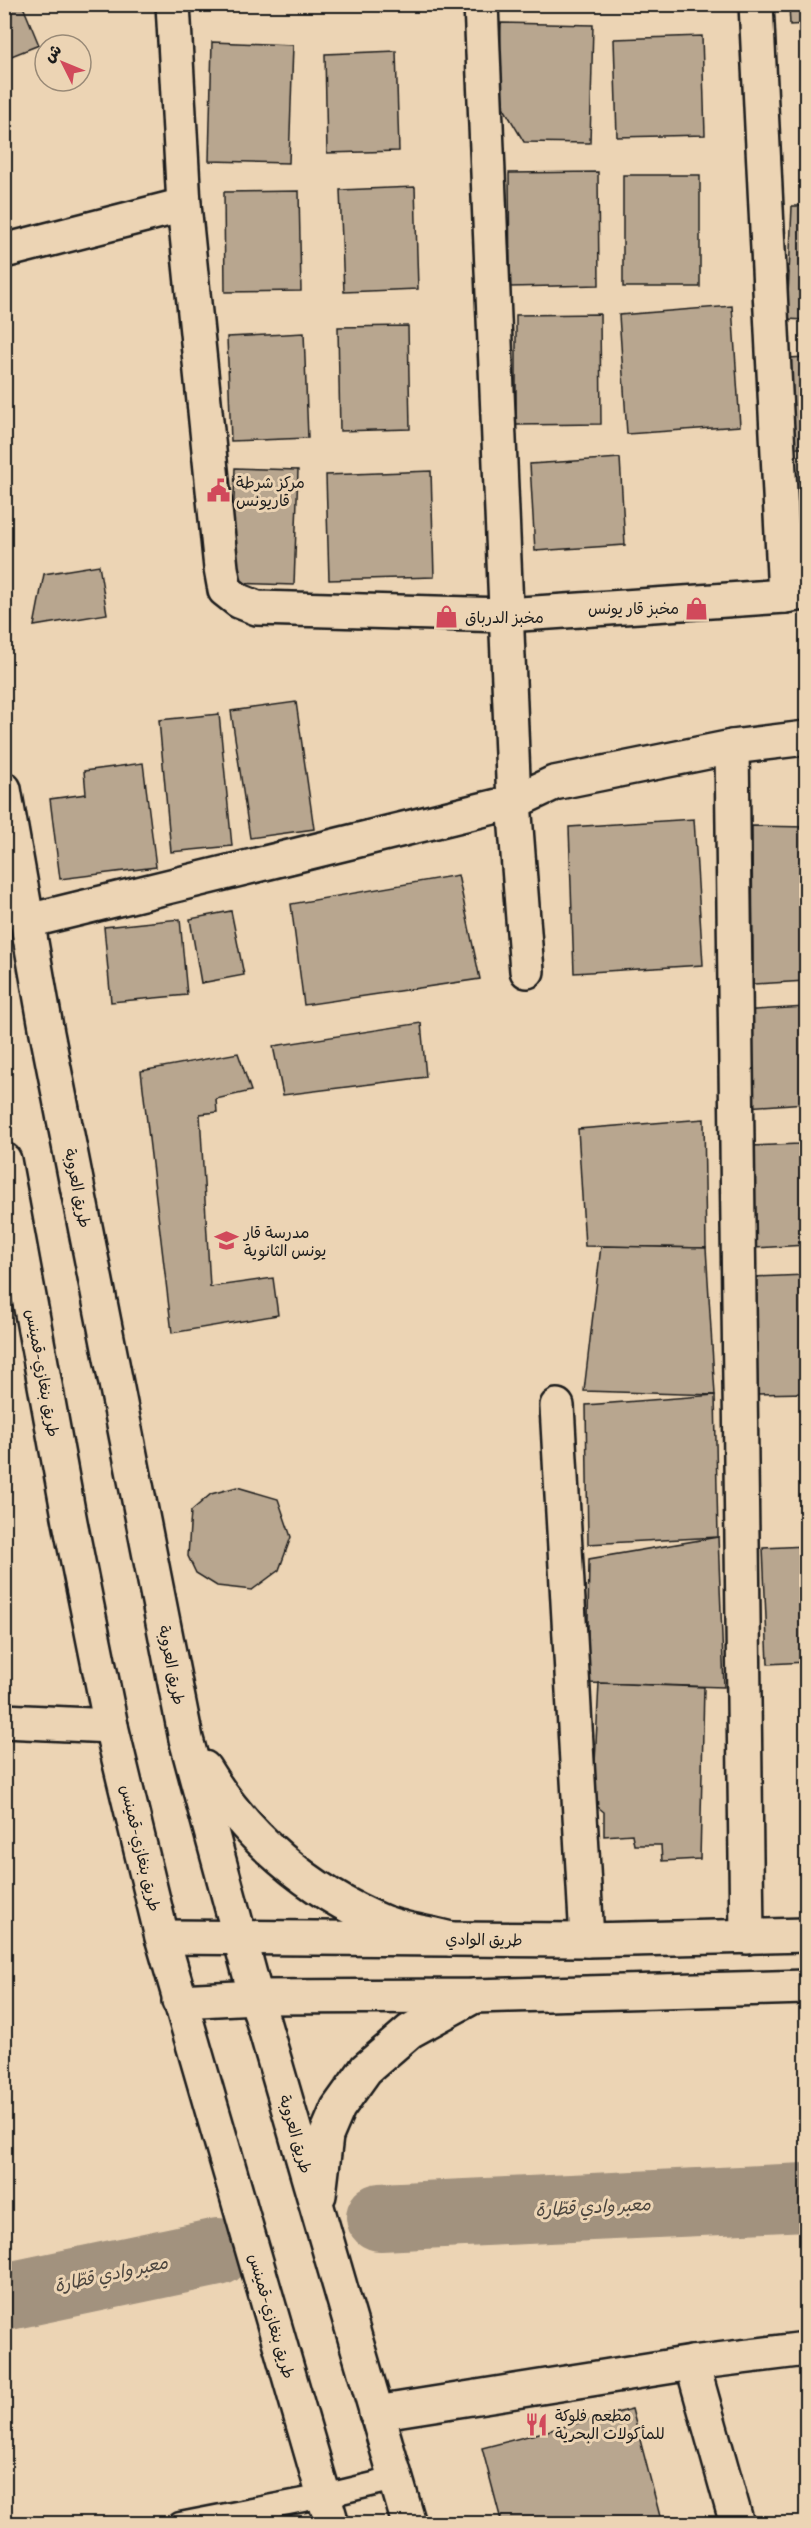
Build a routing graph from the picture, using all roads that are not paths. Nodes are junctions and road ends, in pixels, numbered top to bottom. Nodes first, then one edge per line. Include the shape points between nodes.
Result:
1 (173, 4) edge
2 (481, 4) edge
3 (756, 4) edge
4 (184, 205) junction
5 (4, 251) edge
6 (796, 595) edge
7 (506, 615) junction
8 (807, 738) edge
9 (732, 747) junction
10 (4, 789) edge
11 (514, 802) junction
12 (28, 921) junction
13 (526, 971) dead end
14 (4, 1160) edge
15 (557, 1406) dead end
16 (4, 1721) edge
17 (111, 1726) junction
18 (186, 1739) junction
19 (807, 1935) edge
20 (241, 1936) junction
21 (162, 1937) junction
22 (747, 1937) junction
23 (451, 1939) junction
24 (587, 1940) junction
25 (807, 1987) edge
26 (474, 1996) junction
27 (256, 1997) junction
28 (180, 2001) junction
29 (317, 2208) junction
30 (807, 2349) edge
31 (692, 2363) junction
32 (376, 2413) junction
33 (395, 2479) junction
34 (328, 2510) edge
35 (180, 2523) edge
36 (409, 2523) edge
37 (737, 2523) edge

1 - 4 street
2 - 7 street
3 - 6 street
4 - 5 street
4 - 7 street via 225,590 257,608
6 - 7 street
7 - 11 street
8 - 9 street
9 - 11 street via 554,783
9 - 22 street
10 - 12 street, طريق العروبة
11 - 12 street
11 - 13 street
12 - 18 street, طريق العروبة
14 - 17 street, طريق بنغازي-قمينس
15 - 24 street
16 - 17 street
17 - 21 street, طريق بنغازي-قمينس
18 - 20 street, طريق العروبة
18 - 23 street via 222,1798 268,1849 323,1891 384,1922
19 - 22 street, طريق الوادي
20 - 21 street, طريق الوادي
20 - 23 street, طريق الوادي
20 - 27 street, طريق العروبة
21 - 28 street, طريق بنغازي-قمينس
22 - 24 street, طريق الوادي
23 - 24 street, طريق الوادي
25 - 26 street
26 - 27 street
26 - 29 street via 410,2031 366,2069 338,2108 326,2136
27 - 28 street
27 - 29 street, طريق العروبة
28 - 34 street, طريق بنغازي-قمينس
29 - 32 street, طريق العروبة
30 - 31 street
31 - 32 street
31 - 37 street
32 - 33 street, طريق العروبة
33 - 34 lane
33 - 36 street, طريق العروبة
34 - 35 lane

